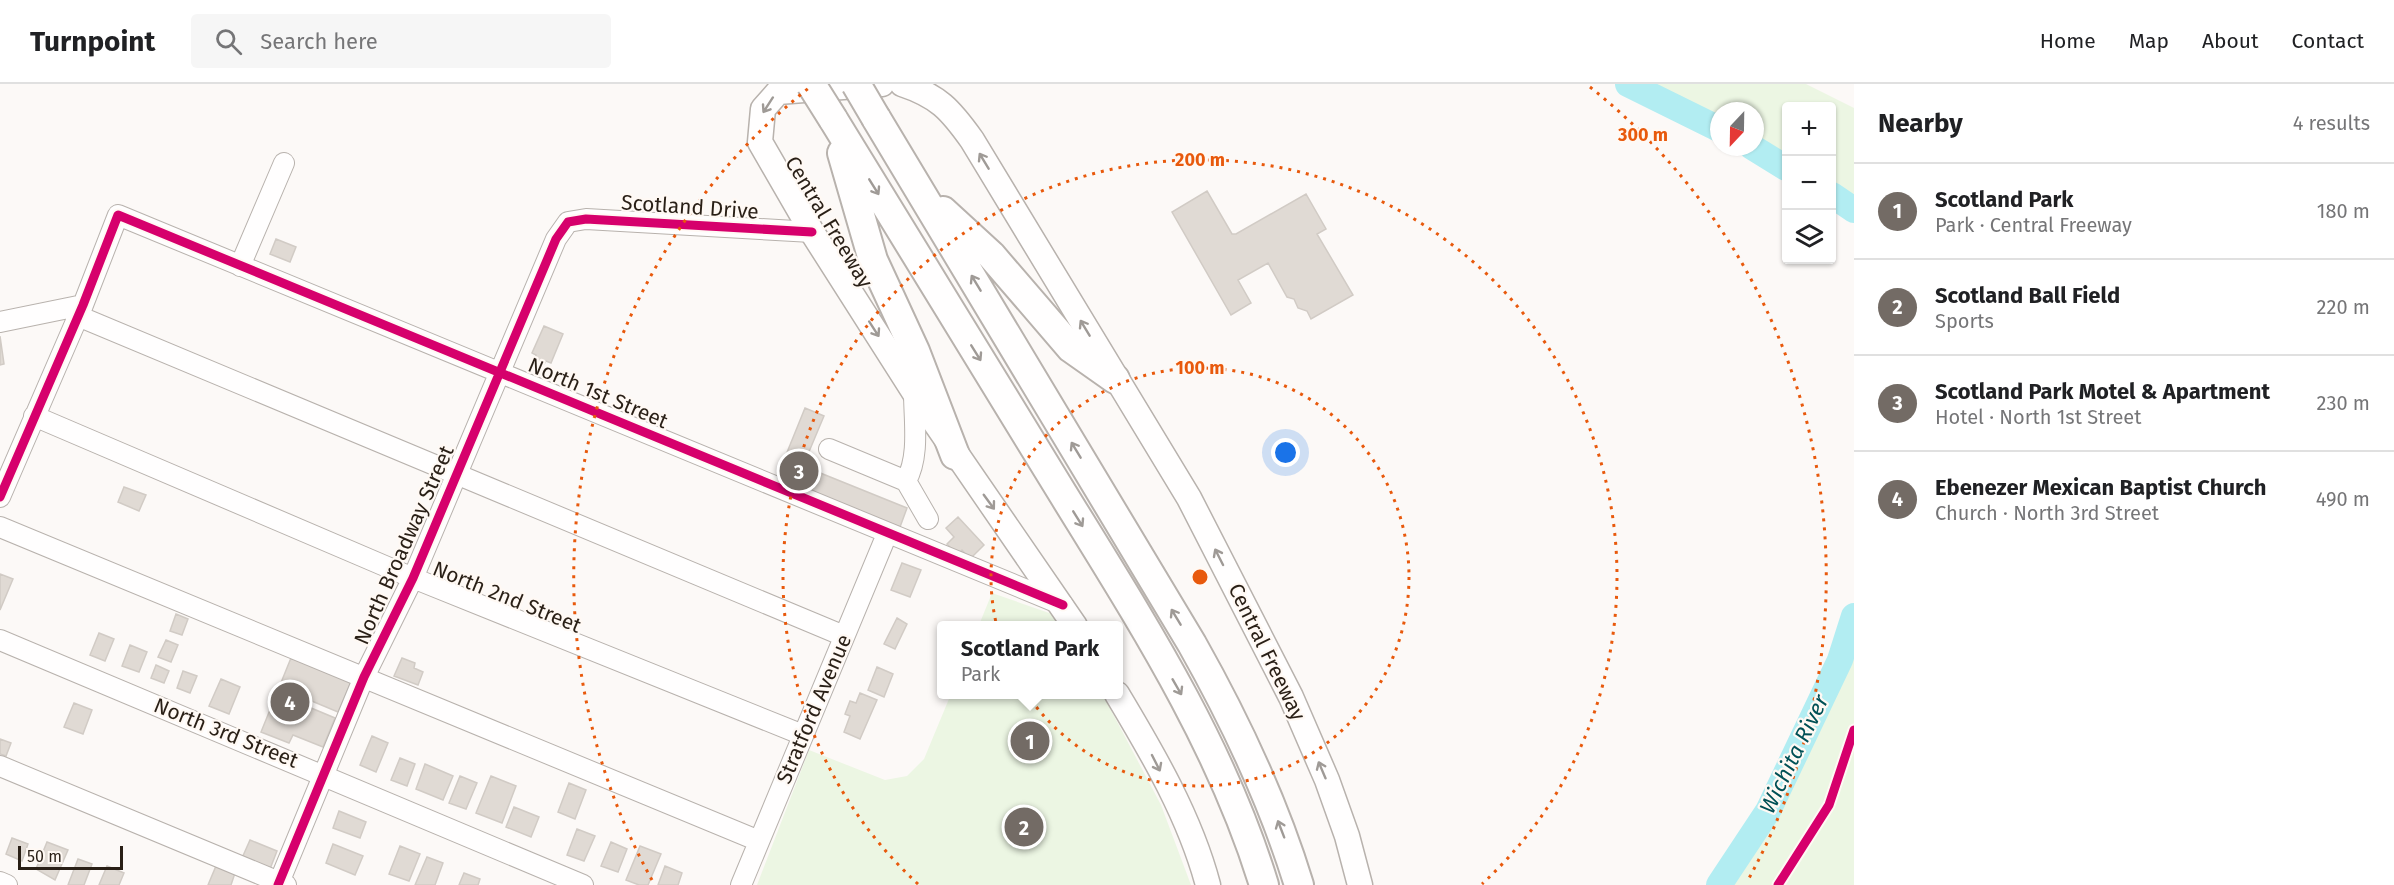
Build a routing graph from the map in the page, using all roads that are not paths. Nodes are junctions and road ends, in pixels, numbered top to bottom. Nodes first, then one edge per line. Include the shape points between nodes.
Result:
1 (811, 84) edge
2 (856, 84) edge
3 (882, 84) edge
4 (902, 84) edge
5 (833, 119) junction
6 (284, 163) dead end
7 (922, 192) junction
8 (567, 222) joint
9 (812, 232) junction
10 (240, 266) junction
11 (80, 311) junction
12 (0, 322) edge
13 (500, 372) junction
14 (1115, 379) junction
15 (914, 392) junction
16 (34, 416) junction
17 (829, 449) dead end
18 (955, 454) junction
19 (455, 474) junction
20 (906, 481) junction
21 (0, 497) edge
22 (928, 519) dead end
23 (0, 527) edge
24 (887, 534) junction
25 (413, 578) junction
26 (1063, 605) junction
27 (1072, 621) edge
28 (844, 636) junction
29 (0, 640) edge
30 (364, 677) junction
31 (1120, 699) edge
32 (803, 735) junction
33 (0, 766) edge
34 (324, 774) junction
35 (759, 841) junction
36 (0, 882) edge
37 (281, 884) edge
38 (7, 885) edge
39 (583, 885) edge
40 (741, 885) edge
41 (1208, 885) edge
42 (1264, 885) edge
43 (1299, 885) edge
44 (1360, 885) edge

1 - 5 highway, bridge
2 - 7 highway, bridge
3 -> 9 main road, Central Freeway via 778,92 763,109 760,142
14 -> 4 main road, Central Freeway via 950,109 926,92
5 - 18 highway via 873,260 915,351
5 -> 42 highway via 1098,551 1200,727 1245,827
6 - 10 street
7 - 14 highway via 991,255 1071,348
43 -> 7 highway via 1265,788 1233,718
8 - 9 street, Scotland Drive via 586,219
8 - 13 street, North Broadway Street via 556,239
9 -> 15 main road, Central Freeway
10 - 11 street, North 1st Street via 118,215
10 - 13 street, North 1st Street
11 - 12 street
11 - 16 street
11 - 19 street
13 - 19 street, North Broadway Street
13 - 24 street, North 1st Street
44 -> 14 main road, Central Freeway via 1327,780 1291,698 1189,498
15 - 18 main road, Central Freeway
15 - 20 street via 914,456
16 - 21 street
16 - 25 street, North 2nd Street
17 - 20 street
18 -> 26 main road, Central Freeway
19 - 25 street, North Broadway Street
19 - 28 street
20 - 22 street
23 - 30 street
24 - 26 street, North 1st Street
24 - 28 street, Stratford Avenue
25 - 30 street, North Broadway Street
25 - 32 street, North 2nd Street
26 - 27 main road, Central Freeway
28 - 32 street, Stratford Avenue
29 - 34 street, North 3rd Street
30 - 34 street, North Broadway Street
30 - 35 street
31 -> 41 main road via 1187,825
32 - 35 street, Stratford Avenue
33 - 37 street
34 - 37 street, North Broadway Street
34 - 39 street, North 3rd Street
35 - 40 street, Stratford Avenue
36 - 38 street

